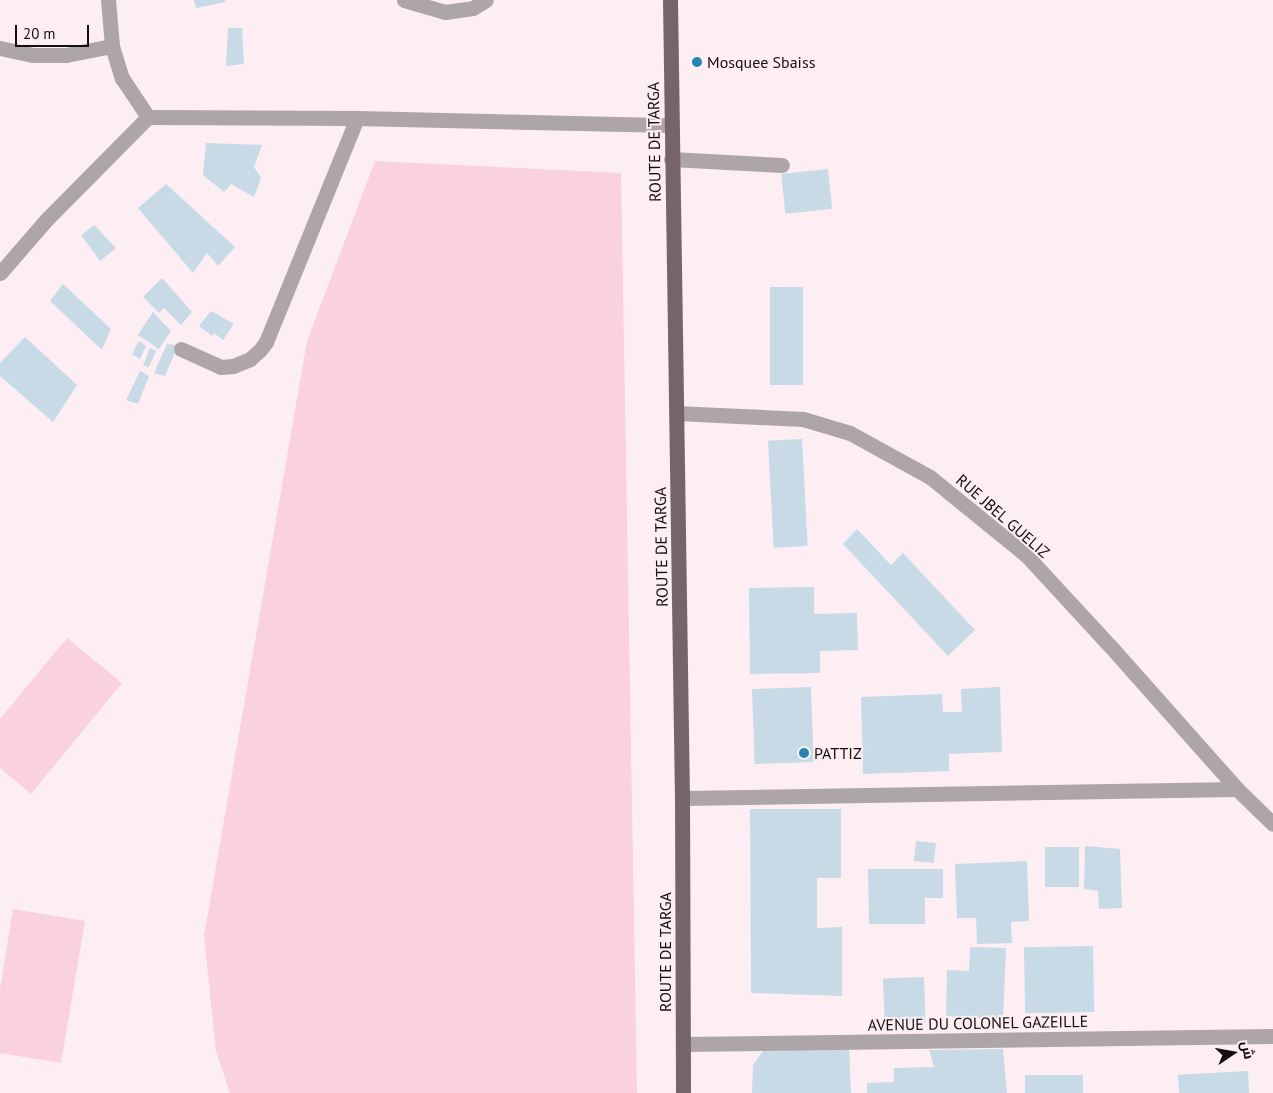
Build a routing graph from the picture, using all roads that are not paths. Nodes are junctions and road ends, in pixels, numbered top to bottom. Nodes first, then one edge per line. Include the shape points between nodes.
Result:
1 (108, 0) edge
2 (404, 0) edge
3 (486, 0) edge
4 (670, 0) edge
5 (112, 46) junction
6 (0, 48) edge
7 (148, 117) junction
8 (357, 118) junction
9 (671, 125) junction
10 (671, 159) junction
11 (782, 165) dead end
12 (0, 273) edge
13 (181, 349) dead end
14 (676, 413) junction
15 (1237, 789) junction
16 (682, 798) junction
17 (1273, 824) edge
18 (1273, 1036) edge
19 (683, 1044) junction
20 (683, 1093) edge

1 - 5 street
2 - 3 street via 445,12 473,8
4 - 9 main road, ROUTE DE TARGA
5 - 6 street via 66,55
5 - 7 street via 122,78
7 - 8 street
7 - 12 street via 46,220
8 - 9 street
8 - 13 street via 260,350 250,359 221,367
9 - 10 main road, ROUTE DE TARGA
10 - 11 street
10 - 14 main road, ROUTE DE TARGA
14 - 15 street, RUE JBEL GUELIZ via 803,419 850,433 930,477 1026,555
14 - 16 main road, ROUTE DE TARGA
15 - 16 street
15 - 17 street, RUE JBEL GUELIZ
16 - 19 main road, ROUTE DE TARGA
18 - 19 street, AVENUE DU COLONEL GAZEILLE
19 - 20 main road, ROUTE DE TARGA

